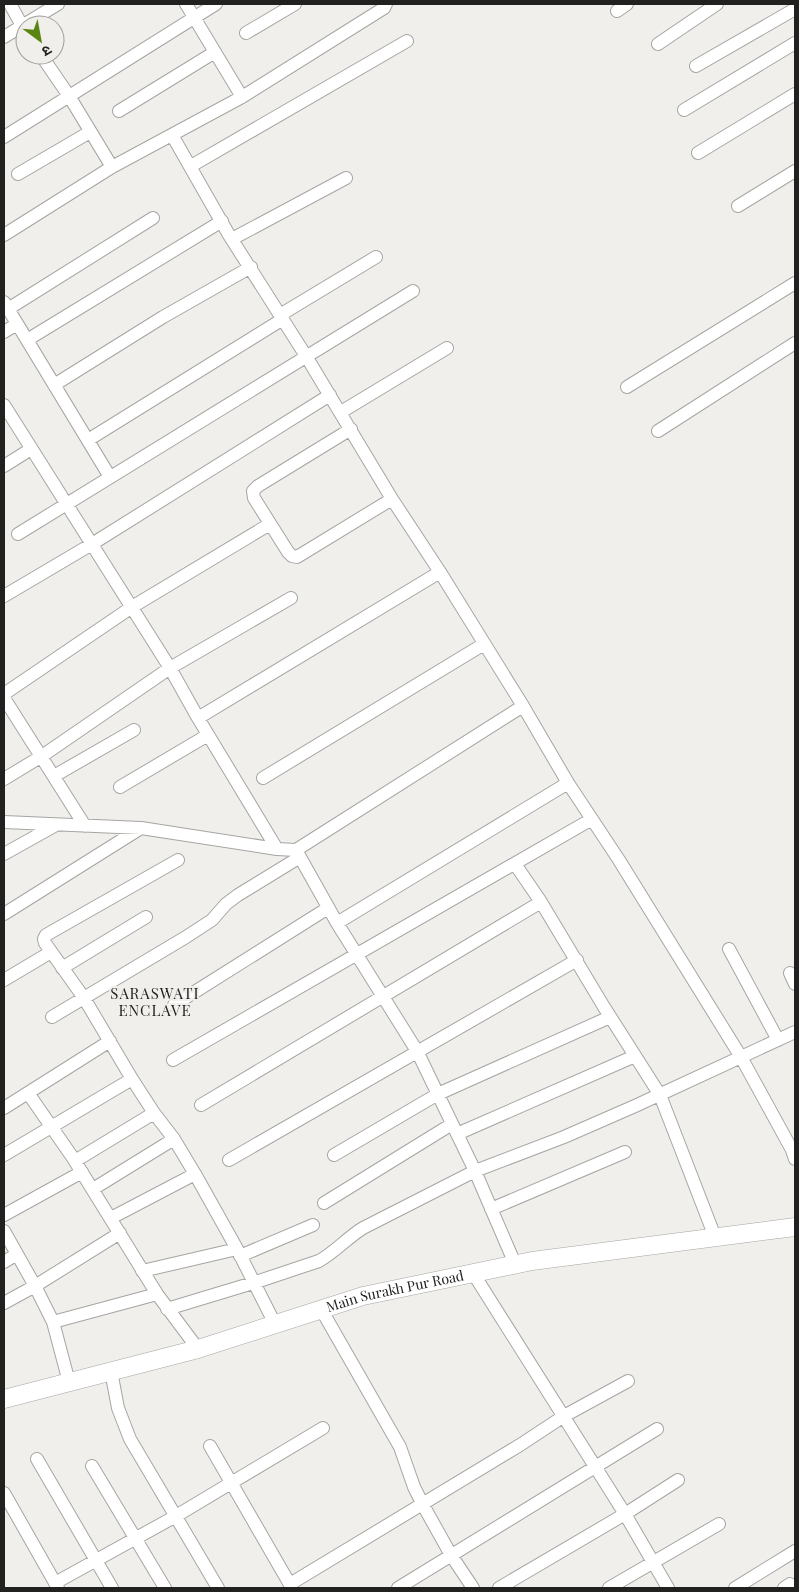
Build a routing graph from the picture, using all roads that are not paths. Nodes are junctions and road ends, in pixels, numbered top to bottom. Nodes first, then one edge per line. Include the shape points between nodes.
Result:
1 (58, 4) edge
2 (186, 4) edge
3 (216, 4) edge
4 (295, 4) edge
5 (386, 4) edge
6 (717, 4) edge
7 (795, 9) edge
8 (43, 15) edge
9 (194, 17) junction
10 (246, 34) dead end
11 (407, 41) dead end
12 (795, 43) edge
13 (658, 44) dead end
14 (215, 52) junction
15 (48, 65) edge
16 (696, 66) dead end
17 (795, 94) edge
18 (69, 96) junction
19 (242, 97) junction
20 (684, 110) dead end
21 (119, 111) dead end
22 (90, 132) junction
23 (172, 136) junction
24 (4, 137) edge
25 (698, 153) dead end
26 (191, 166) junction
27 (112, 167) junction
28 (795, 171) edge
29 (18, 174) dead end
30 (346, 178) dead end
31 (738, 206) dead end
32 (154, 218) dead end
33 (222, 221) junction
34 (4, 235) edge
35 (232, 239) junction
36 (376, 257) dead end
37 (251, 268) junction
38 (795, 283) edge
39 (413, 291) dead end
40 (6, 305) edge
41 (282, 317) junction
42 (17, 324) junction
43 (4, 332) edge
44 (27, 340) junction
45 (795, 343) edge
46 (447, 348) dead end
47 (306, 356) junction
48 (54, 385) junction
49 (627, 387) dead end
50 (330, 395) junction
51 (4, 405) edge
52 (341, 412) junction
53 (351, 429) junction
54 (658, 430) dead end
55 (88, 440) junction
56 (31, 449) junction
57 (4, 466) edge
58 (110, 477) junction
59 (392, 499) junction
60 (66, 504) junction
61 (270, 524) junction
62 (18, 534) dead end
63 (92, 544) junction
64 (440, 572) junction
65 (4, 596) edge
66 (291, 598) dead end
67 (132, 607) junction
68 (484, 644) junction
69 (170, 668) junction
70 (4, 694) edge
71 (4, 698) edge
72 (524, 706) junction
73 (198, 718) junction
74 (134, 730) dead end
75 (208, 735) junction
76 (42, 756) junction
77 (54, 776) junction
78 (263, 778) dead end
79 (4, 779) edge
80 (568, 783) junction
81 (120, 787) dead end
82 (592, 819) junction
83 (4, 822) edge
84 (56, 825) junction
85 (84, 826) junction
86 (140, 828) junction
87 (277, 849) junction
88 (298, 853) junction
89 (4, 854) edge
90 (178, 860) dead end
91 (515, 864) junction
92 (541, 902) junction
93 (328, 908) junction
94 (4, 914) edge
95 (146, 917) dead end
96 (337, 923) junction
97 (729, 949) dead end
98 (51, 952) junction
99 (356, 955) junction
100 (577, 960) junction
101 (62, 968) junction
102 (4, 980) edge
103 (383, 996) junction
104 (84, 998) junction
105 (174, 1005) dead end
106 (52, 1017) dead end
107 (610, 1017) junction
108 (795, 1032) edge
109 (778, 1040) junction
110 (110, 1041) junction
111 (417, 1052) junction
112 (635, 1056) junction
113 (741, 1057) junction
114 (173, 1060) dead end
115 (132, 1079) junction
116 (28, 1093) junction
117 (438, 1094) junction
118 (660, 1095) junction
119 (201, 1104) dead end
120 (4, 1108) edge
121 (154, 1113) junction
122 (53, 1127) junction
123 (455, 1129) junction
124 (174, 1139) junction
125 (625, 1152) dead end
126 (4, 1155) edge
127 (334, 1155) dead end
128 (795, 1159) edge
129 (228, 1160) dead end
130 (75, 1161) junction
131 (475, 1171) junction
132 (82, 1172) junction
133 (195, 1174) junction
134 (93, 1189) junction
135 (324, 1203) dead end
136 (491, 1209) junction
137 (4, 1216) edge
138 (111, 1218) junction
139 (313, 1225) dead end
140 (795, 1227) edge
141 (4, 1231) edge
142 (120, 1234) junction
143 (715, 1237) junction
144 (238, 1252) junction
145 (17, 1254) junction
146 (4, 1262) edge
147 (515, 1264) junction
148 (142, 1271) junction
149 (473, 1273) junction
150 (253, 1283) junction
151 (35, 1286) junction
152 (157, 1294) junction
153 (4, 1302) edge
154 (167, 1309) junction
155 (321, 1309) junction
156 (53, 1322) junction
157 (275, 1324) junction
158 (198, 1349) junction
159 (111, 1371) junction
160 (628, 1381) dead end
161 (69, 1382) junction
162 (4, 1399) edge
163 (564, 1416) junction
164 (323, 1428) dead end
165 (657, 1429) dead end
166 (210, 1446) dead end
167 (37, 1459) dead end
168 (92, 1466) dead end
169 (596, 1468) junction
170 (678, 1480) dead end
171 (230, 1482) junction
172 (4, 1493) edge
173 (423, 1505) junction
174 (625, 1514) junction
175 (176, 1516) junction
176 (719, 1524) dead end
177 (135, 1539) junction
178 (795, 1551) edge
179 (451, 1555) junction
180 (96, 1560) junction
181 (654, 1563) junction
182 (57, 1586) edge
183 (291, 1586) edge
184 (112, 1588) edge
185 (165, 1588) edge
186 (218, 1588) edge
187 (398, 1588) edge
188 (472, 1588) edge
189 (499, 1588) edge
190 (608, 1588) edge
191 (668, 1588) edge
192 (735, 1588) edge

1 - 8 street
2 - 9 street
3 - 9 street
4 - 10 street
5 - 19 street
6 - 13 street
7 - 16 street
9 - 14 street
9 - 18 street
11 - 26 street
12 - 20 street
14 - 19 street
14 - 21 street
15 - 18 street
17 - 25 street
18 - 22 street
18 - 24 street
19 - 23 street
22 - 27 street
22 - 29 street
23 - 26 street
23 - 27 street
26 - 33 street
27 - 34 street
28 - 31 street
30 - 35 street
32 - 40 street
33 - 35 street
33 - 44 street
35 - 37 street
36 - 41 street
37 - 41 street
37 - 48 street via 163,317
38 - 49 street
39 - 47 street
40 - 42 street
41 - 47 street
41 - 55 street
42 - 43 street
42 - 44 street
44 - 48 street
45 - 54 street
46 - 52 street
47 - 50 street
47 - 58 street
48 - 55 street
50 - 52 street
50 - 63 street
51 - 56 street
52 - 53 street
53 - 59 street
53 - 61 street via 252,491
55 - 58 street
56 - 57 street
56 - 60 street
58 - 60 street
59 - 61 street via 297,557 288,552
59 - 64 street
60 - 62 street
60 - 63 street
61 - 67 street
63 - 65 street
63 - 67 street
64 - 68 street
64 - 73 street
66 - 69 street
67 - 69 street
67 - 70 street
68 - 72 street
68 - 78 street
69 - 73 street
69 - 76 street
71 - 76 street
72 - 80 street
72 - 88 street
73 - 75 street
74 - 77 street
75 - 81 street
75 - 87 street
76 - 77 street
76 - 79 street
77 - 85 street
80 - 82 street
80 - 96 street
82 - 91 street
82 - 113 street
83 - 84 street
84 - 85 street
84 - 89 street
85 - 86 street
86 - 87 street
86 - 94 street
87 - 88 street
88 - 93 street
88 - 104 street via 226,904 212,920 186,938
90 - 98 street via 46,935 45,943
91 - 92 street
91 - 99 street
92 - 100 street
92 - 103 street
93 - 96 street
93 - 105 street
95 - 101 street
96 - 99 street
97 - 109 street
98 - 101 street
98 - 102 street
99 - 103 street
99 - 114 street
100 - 107 street
100 - 111 street
101 - 104 street
103 - 111 street
103 - 119 street
104 - 106 street
104 - 110 street
107 - 112 street
107 - 117 street
108 - 109 street
109 - 113 street
110 - 115 street
110 - 116 street
111 - 117 street
111 - 129 street
112 - 118 street
112 - 123 street
113 - 118 street
113 - 128 street
115 - 121 street
115 - 122 street
116 - 120 street
116 - 122 street
117 - 123 street
117 - 127 street
118 - 131 street
118 - 143 street
121 - 124 street
121 - 130 street
122 - 126 street
122 - 130 street
123 - 131 street
123 - 135 street
124 - 133 street
124 - 134 street
125 - 136 street
130 - 132 street
131 - 136 street
131 - 150 street via 363,1228 318,1261
132 - 134 street
132 - 137 street
133 - 138 street
133 - 144 street
134 - 138 street
136 - 147 street
138 - 142 street
139 - 144 street
140 - 143 street, Main Surakh Pur Road
141 - 145 street
142 - 148 street
142 - 151 street
143 - 147 street, Main Surakh Pur Road
144 - 148 street
144 - 150 street
145 - 146 street
145 - 151 street
147 - 149 street, Main Surakh Pur Road
148 - 152 street
149 - 155 street, Main Surakh Pur Road via 362,1296
149 - 163 street
150 - 154 street
150 - 157 street
151 - 153 street
151 - 156 street
152 - 154 street
152 - 156 street
154 - 158 street
155 - 157 street, Main Surakh Pur Road
155 - 173 street via 400,1447
156 - 161 street
157 - 158 street, Main Surakh Pur Road
158 - 159 street, Main Surakh Pur Road
159 - 161 street, Main Surakh Pur Road
159 - 175 street via 118,1408 130,1439
160 - 163 street
161 - 162 street, Main Surakh Pur Road
163 - 169 street
163 - 173 street
164 - 171 street
165 - 169 street
166 - 171 street
167 - 180 street
168 - 177 street
169 - 174 street
169 - 179 street
170 - 174 street
171 - 175 street
171 - 183 street
172 - 182 street
173 - 179 street
173 - 183 street
174 - 181 street
174 - 189 street
175 - 177 street
175 - 186 street
176 - 181 street
177 - 180 street
177 - 185 street
178 - 192 street
179 - 187 street
179 - 188 street
180 - 182 street
180 - 184 street
181 - 190 street
181 - 191 street

